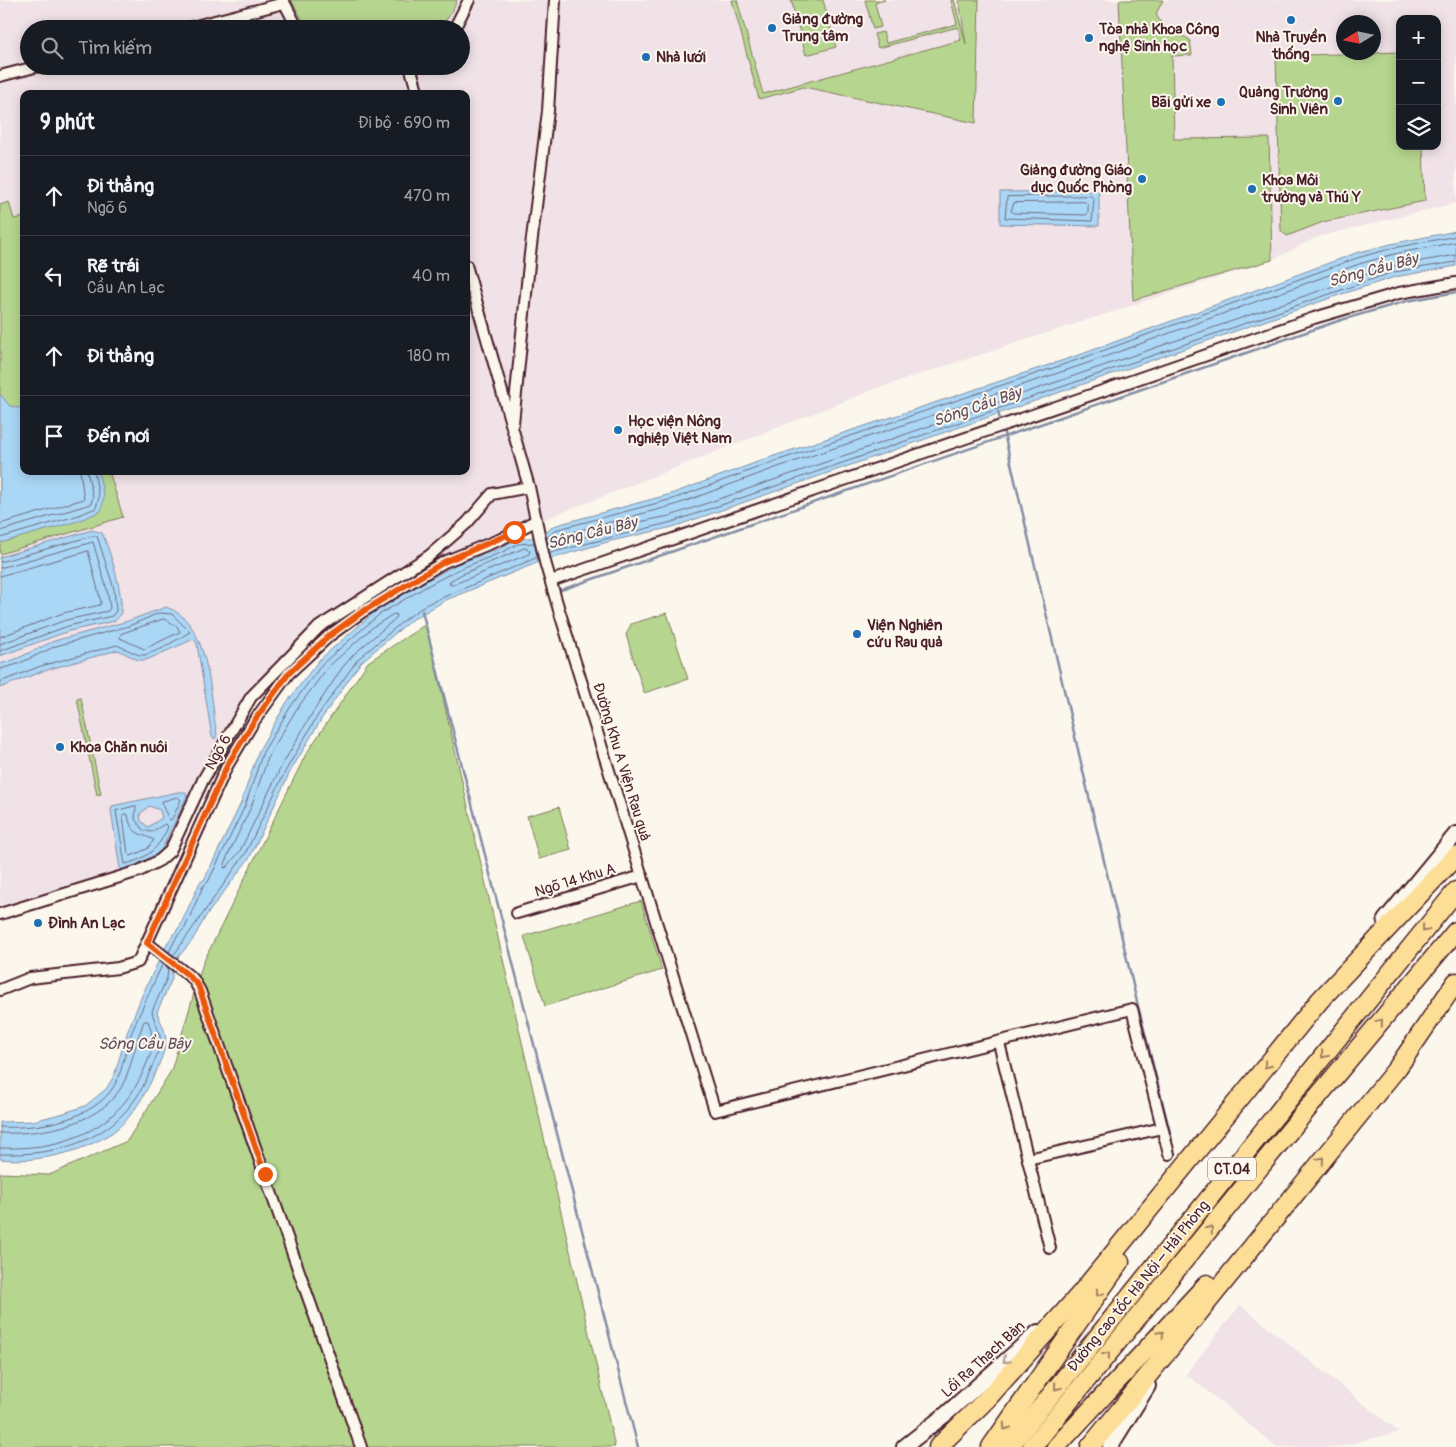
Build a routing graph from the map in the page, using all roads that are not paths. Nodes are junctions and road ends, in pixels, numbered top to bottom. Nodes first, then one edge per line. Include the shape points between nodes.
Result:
1 (469, 0) edge
2 (555, 0) edge
3 (283, 1) edge
4 (216, 20) edge
5 (293, 20) edge
6 (459, 20) edge
7 (20, 71) edge
8 (413, 75) edge
9 (0, 76) edge
10 (417, 90) edge
11 (470, 279) edge
12 (1456, 283) edge
13 (513, 429) junction
14 (529, 487) junction
15 (536, 522) junction
16 (551, 581) junction
17 (1456, 834) edge
18 (1449, 853) edge
19 (642, 876) junction
20 (1456, 891) edge
21 (517, 913) dead end
22 (0, 914) edge
23 (1456, 931) edge
24 (150, 945) junction
25 (1456, 982) edge
26 (0, 990) edge
27 (1456, 996) edge
28 (999, 1043) junction
29 (1398, 1067) junction
30 (1162, 1128) junction
31 (1169, 1154) dead end
32 (1028, 1159) junction
33 (1186, 1167) junction
34 (1290, 1198) junction
35 (1050, 1248) dead end
36 (1081, 1293) junction
37 (1173, 1343) junction
38 (361, 1447) edge
39 (904, 1447) edge
40 (938, 1447) edge
41 (991, 1447) edge
42 (1009, 1447) edge
43 (1032, 1447) edge
44 (1056, 1447) edge
45 (1090, 1447) edge
46 (1110, 1447) edge

1 - 6 street
2 - 13 street via 548,111
3 - 4 street
3 - 5 street
7 - 9 street
8 - 10 street
11 - 13 street, Đường Khu A Viện Rau quả
12 - 16 street via 1398,293 1356,305
13 - 14 street, Đường Khu A Viện Rau quả
14 - 15 street, Đường Khu A Viện Rau quả
14 - 22 street via 492,494 467,523 429,556 319,627 251,697 203,780 170,851 160,860 140,871
15 - 16 street, Đường Khu A Viện Rau quả
15 - 24 street, Ngõ 6 via 444,562 387,596 329,636 289,673 227,766
16 - 19 street, Đường Khu A Viện Rau quả
17 - 18 main road
18 -> 33 highway via 1320,1000
19 - 21 street, Ngõ 14 Khu A
19 - 28 street, Đường Khu A Viện Rau quả via 715,1111
20 -> 42 highway, Đường cao tốc Hà Nội – Hải Phòng / CT.04
43 -> 23 highway, Đường cao tốc Hà Nội – Hải Phòng / CT.04
24 - 26 street, Ngõ 6 via 135,964 30,978
24 - 38 street via 186,973 200,991
25 - 29 highway
27 - 29 main road
28 - 30 street via 1132,1009
28 - 32 street
34 -> 29 highway
30 - 31 street
30 - 32 street
32 - 35 street
33 - 36 highway
33 -> 41 highway
34 - 37 highway
44 -> 34 highway
36 -> 39 main road, Lối Ra Thạch Bàn via 946,1414
36 - 40 highway via 994,1392
37 - 45 highway
37 - 46 main road

